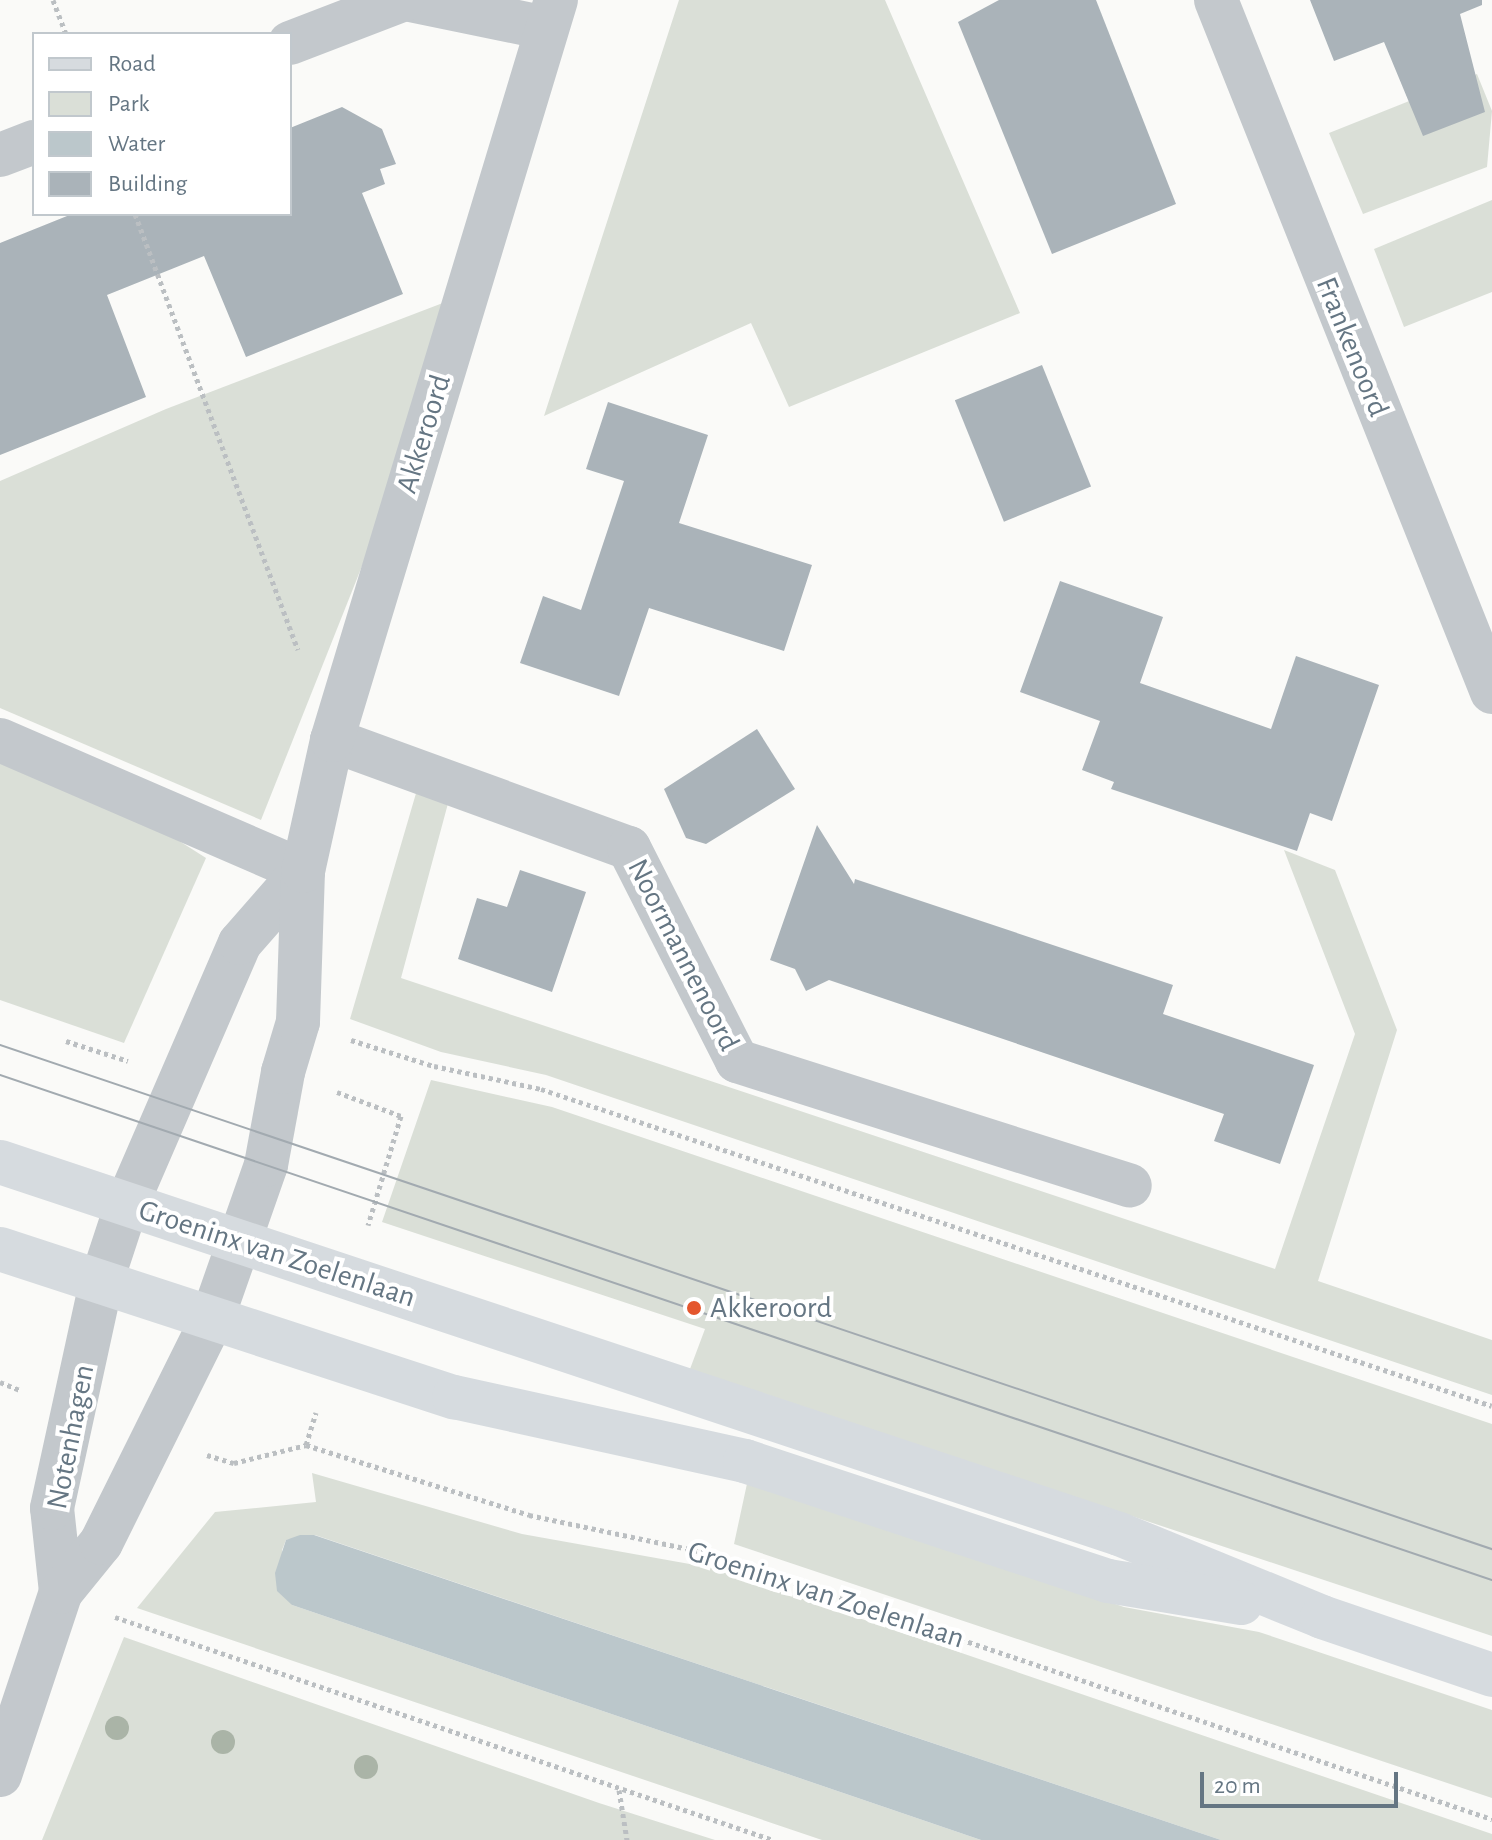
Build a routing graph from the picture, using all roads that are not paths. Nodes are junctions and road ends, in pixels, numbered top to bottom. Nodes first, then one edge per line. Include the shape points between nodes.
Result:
1 (402, 0) edge
2 (410, 0) edge
3 (1216, 0) edge
4 (551, 14) edge
5 (292, 42) edge
6 (32, 143) edge
7 (0, 155) edge
8 (1492, 692) edge
9 (0, 740) edge
10 (332, 740) junction
11 (303, 871) junction
12 (0, 1162) edge
13 (1130, 1186) dead end
14 (127, 1204) junction
15 (239, 1242) junction
16 (0, 1249) edge
17 (101, 1283) junction
18 (212, 1319) junction
19 (60, 1595) junction
20 (1322, 1617) junction
21 (1492, 1675) edge
22 (0, 1775) edge

1 - 5 street
2 - 4 street
3 - 8 street, Frankenoord
4 - 10 street, Akkeroord
6 - 7 street
9 - 11 street
10 - 11 street, Akkeroord
10 - 13 street, Noormannenoord via 629,848 737,1061
11 - 14 street, Akkeroord via 240,943
11 - 15 street, Akkeroord via 298,1022 266,1165
12 - 14 main road, Groeninx van Zoelenlaan
14 - 15 main road, Groeninx van Zoelenlaan
14 - 17 street, Notenhagen
15 - 18 street, Akkeroord
15 - 20 main road, Groeninx van Zoelenlaan via 1119,1534
16 - 17 main road, Groeninx van Zoelenlaan
17 - 18 main road, Groeninx van Zoelenlaan
17 - 19 street, Notenhagen via 52,1508
18 - 19 street, Notenhagen via 101,1543
18 - 20 main road, Groeninx van Zoelenlaan via 454,1397 745,1461 1108,1581
19 - 22 street, Notenhagen
20 - 21 main road, Groeninx van Zoelenlaan

